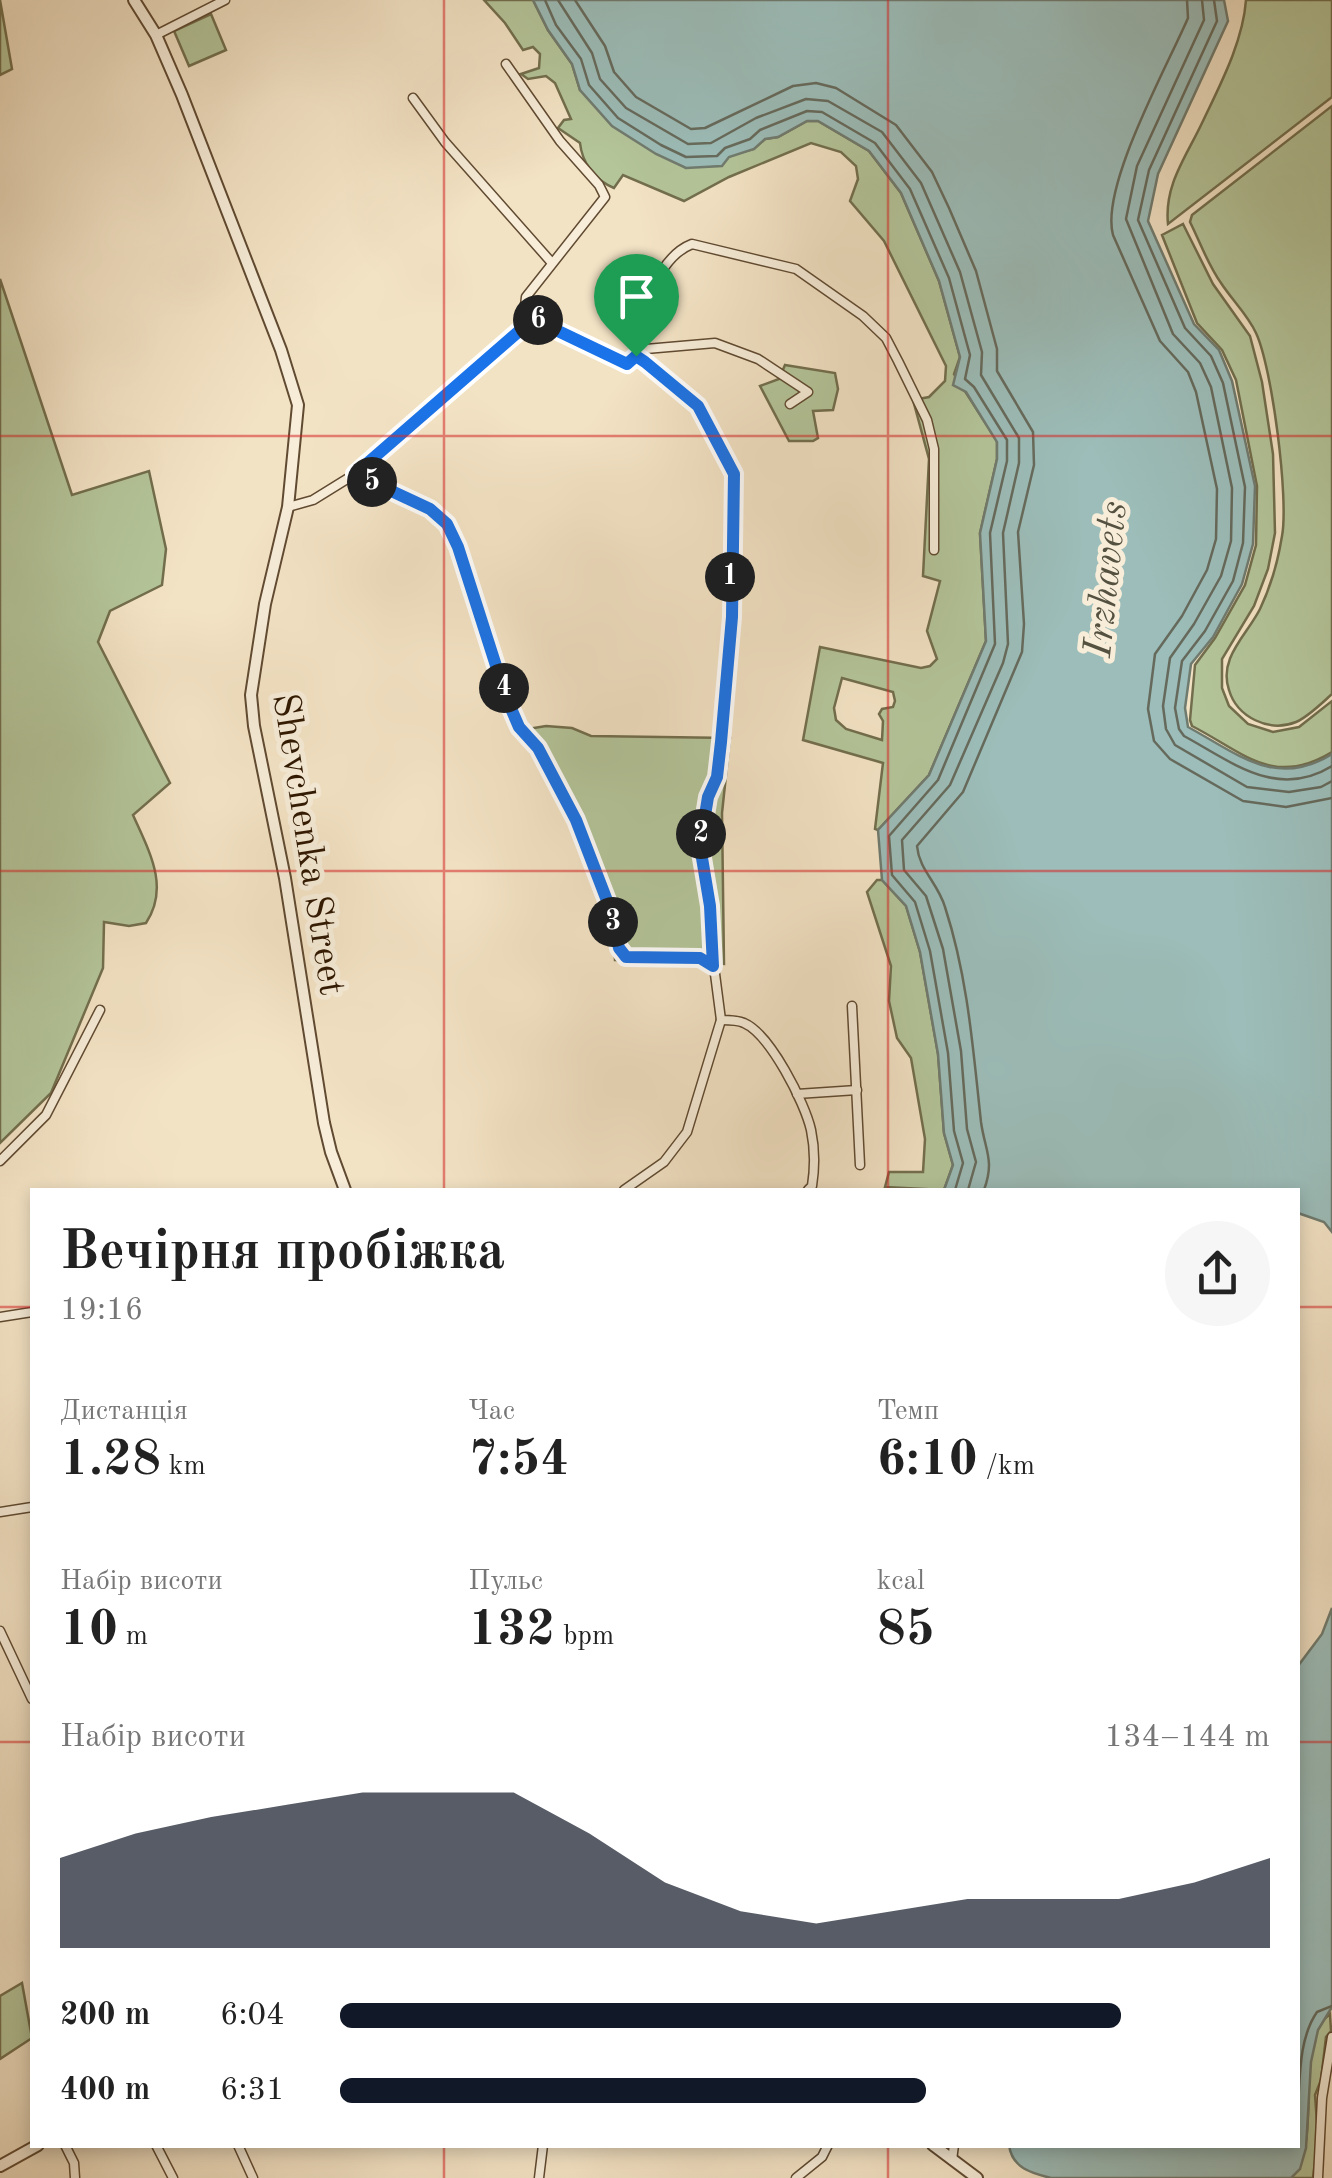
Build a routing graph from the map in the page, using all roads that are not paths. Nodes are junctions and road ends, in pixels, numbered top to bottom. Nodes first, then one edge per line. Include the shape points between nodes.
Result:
1 (134, 0) edge
2 (225, 0) edge
3 (156, 35) junction
4 (506, 64) dead end
5 (414, 98) dead end
6 (552, 262) junction
7 (533, 319) junction
8 (636, 356) junction
9 (790, 404) dead end
10 (355, 474) junction
11 (288, 507) junction
12 (934, 550) dead end
13 (713, 966) junction
14 (852, 1006) dead end
15 (100, 1010) dead end
16 (721, 1020) junction
17 (857, 1090) junction
18 (796, 1094) junction
19 (0, 1161) edge
20 (860, 1165) dead end
21 (345, 1188) edge
22 (627, 1188) edge
23 (810, 1188) edge
24 (30, 1312) edge
25 (0, 1317) edge
26 (30, 1507) edge
27 (0, 1512) edge
28 (0, 1631) edge
29 (30, 1695) edge
30 (1332, 2038) edge
31 (33, 2148) edge
32 (67, 2148) edge
33 (157, 2148) edge
34 (239, 2148) edge
35 (543, 2148) edge
36 (826, 2148) edge
37 (937, 2148) edge
38 (954, 2148) edge
39 (952, 2160) junction
40 (0, 2166) edge
41 (74, 2178) edge
42 (172, 2178) edge
43 (253, 2178) edge
44 (540, 2178) edge
45 (796, 2178) edge
46 (977, 2178) edge
47 (1318, 2178) edge

1 - 3 street, Shevchenka Street
2 - 3 street
3 - 11 street, Shevchenka Street via 293,383 298,425
4 - 6 street via 605,198
5 - 6 street
6 - 7 street via 526,297
7 - 8 street via 627,364
7 - 10 street
8 - 9 street via 657,348 726,346 808,392
8 - 12 street via 650,299 679,249 692,244 812,277 886,338 927,420 936,473
8 - 13 street via 698,406 734,474 721,742 700,846
10 - 11 street
10 - 13 street via 430,509 447,524 506,697 576,820 619,948 626,957 700,958
11 - 21 street, Shevchenka Street via 265,604 254,726 324,1123
13 - 16 street
14 - 17 street
15 - 19 street via 46,1116
16 - 18 street via 743,1022 759,1033
16 - 22 street via 687,1132 664,1162
17 - 18 street
17 - 20 street
18 - 23 street via 814,1148
24 - 25 street
26 - 27 street
28 - 29 street
30 - 47 street
31 - 40 street
32 - 41 street
33 - 42 street
34 - 43 street
35 - 44 street
36 - 45 street
37 - 39 street
38 - 39 street
39 - 46 street

